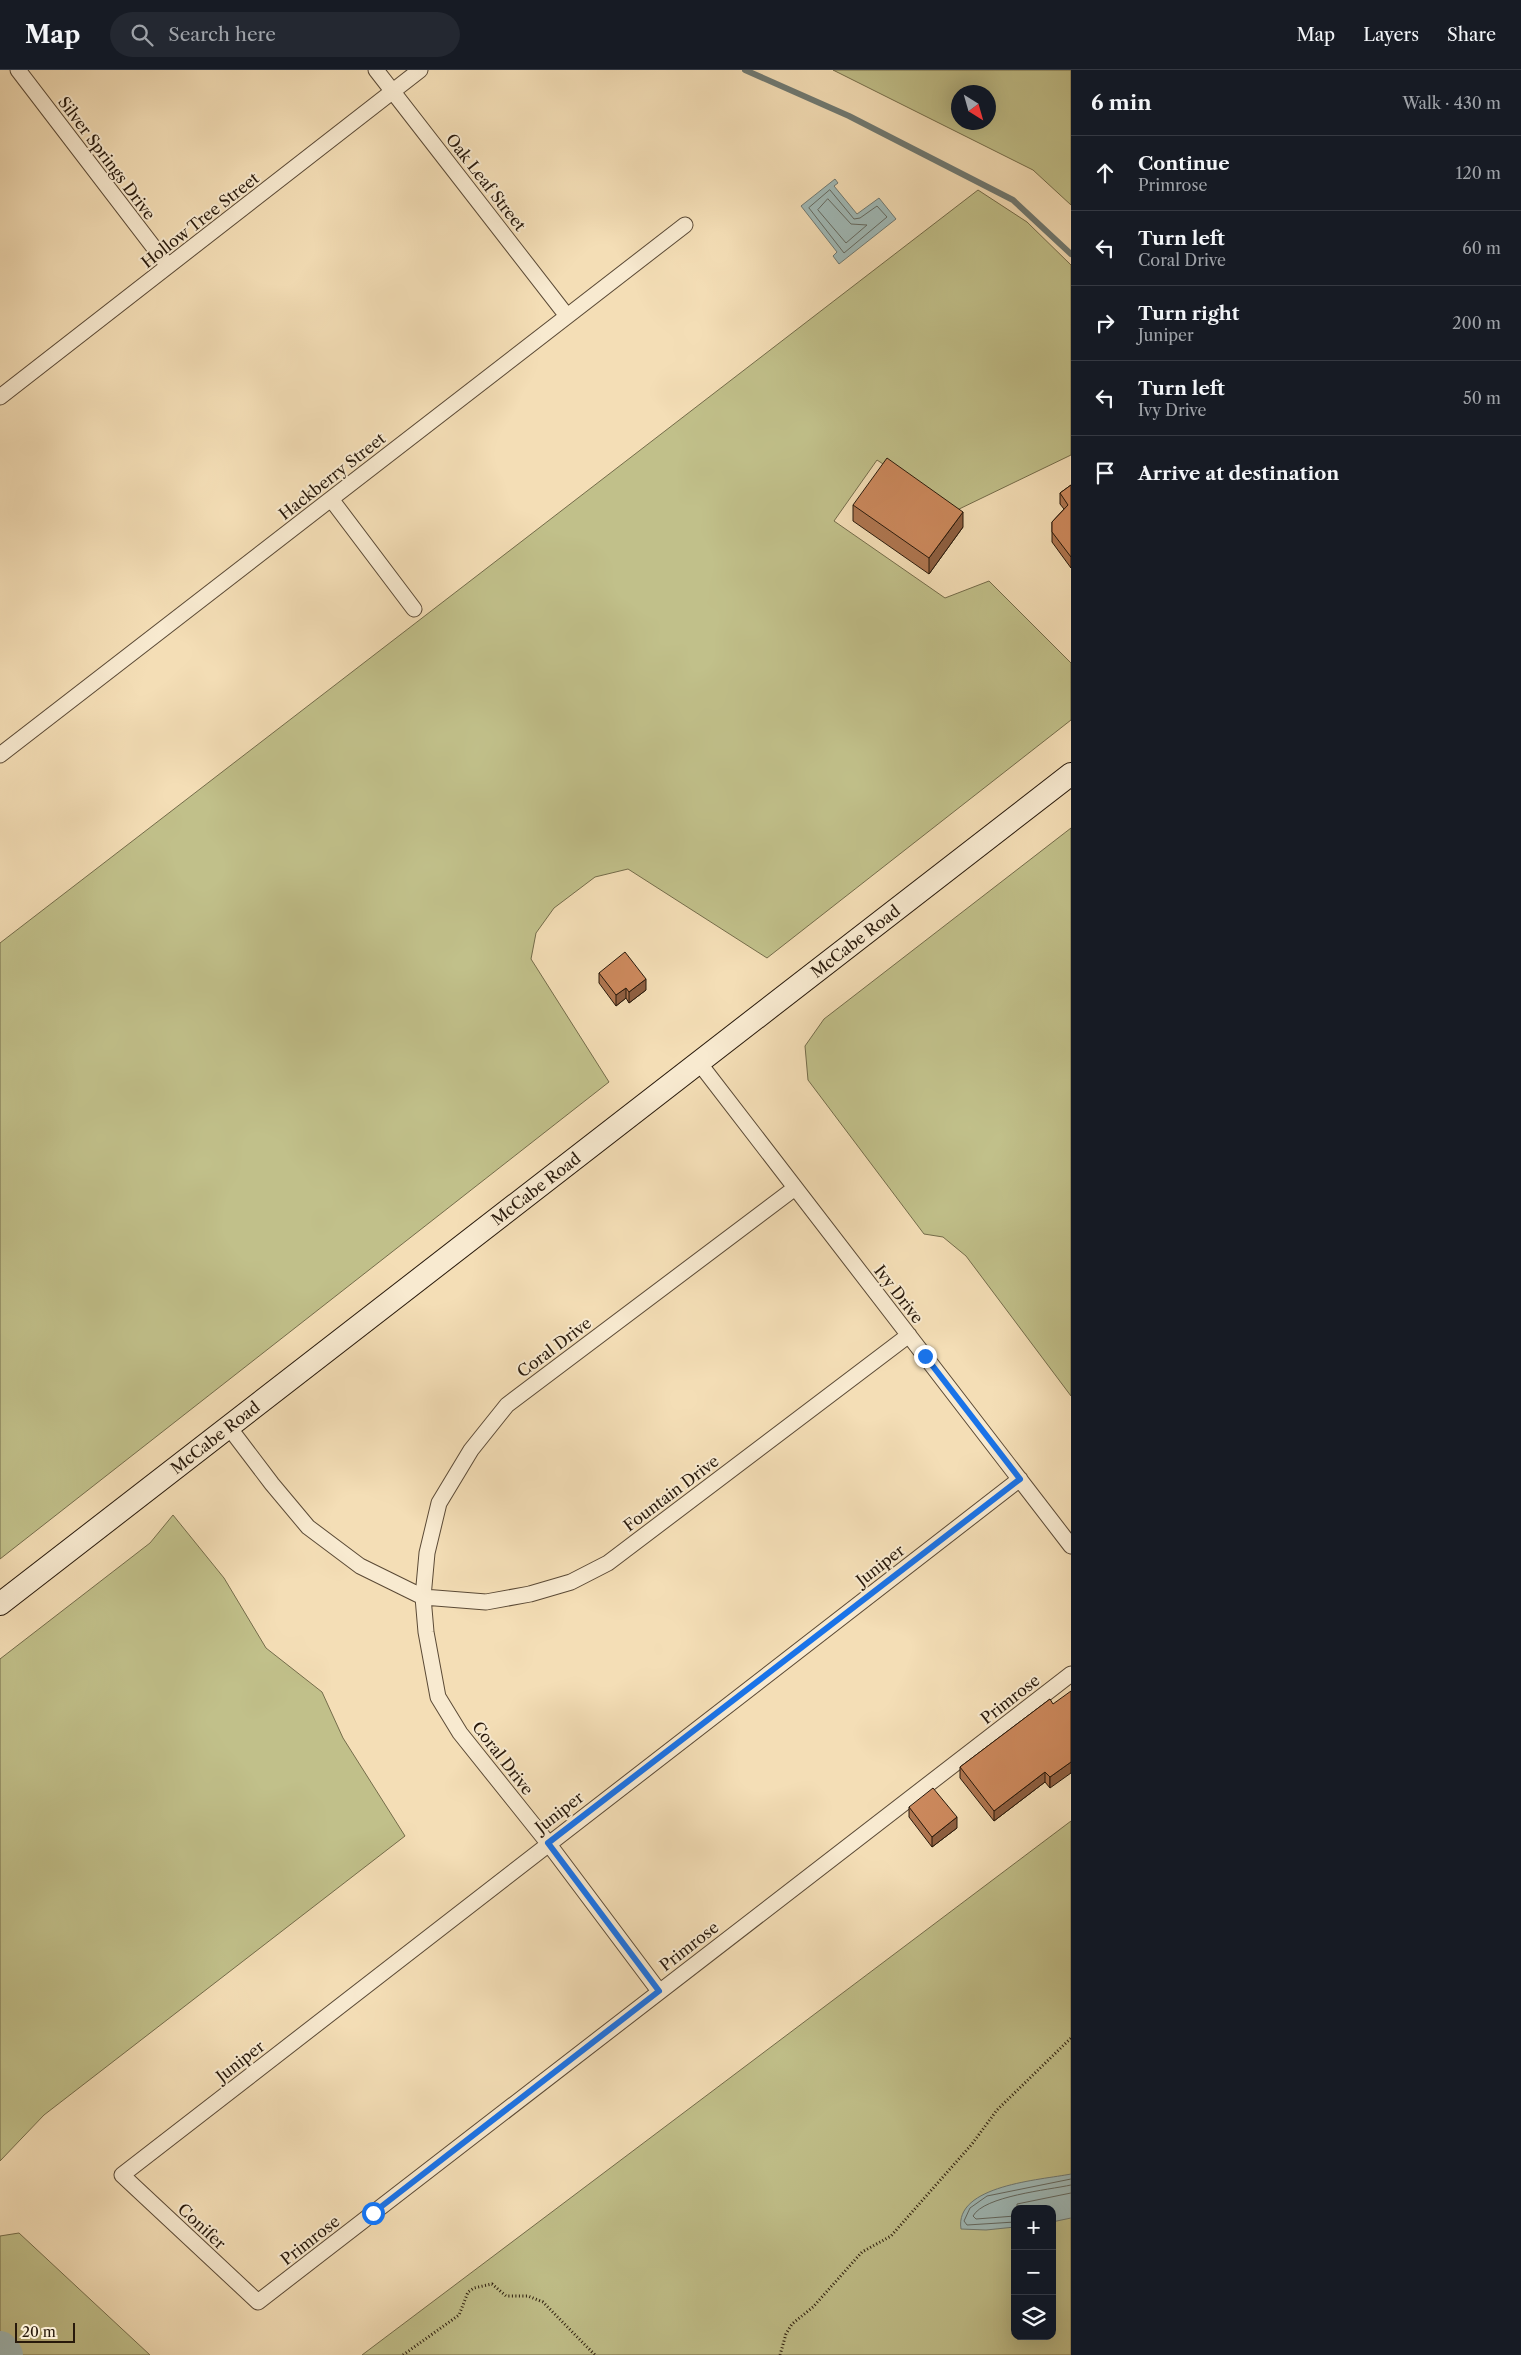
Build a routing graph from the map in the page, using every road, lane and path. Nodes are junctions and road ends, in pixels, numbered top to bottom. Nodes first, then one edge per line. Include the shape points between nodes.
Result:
1 (18, 70) edge
2 (376, 70) edge
3 (420, 70) edge
4 (394, 91) junction
5 (685, 225) dead end
6 (168, 266) junction
7 (567, 316) junction
8 (0, 397) edge
9 (331, 498) junction
10 (414, 609) dead end
11 (0, 755) edge
12 (1071, 774) edge
13 (700, 1064) junction
14 (795, 1188) junction
15 (908, 1335) junction
16 (228, 1426) junction
17 (1020, 1479) junction
18 (1071, 1546) edge
19 (423, 1597) junction
20 (0, 1604) edge
21 (1071, 1674) edge
22 (548, 1843) junction
23 (659, 1991) junction
24 (1071, 2038) edge
25 (122, 2175) joint
26 (258, 2302) joint
27 (403, 2355) edge
28 (595, 2355) edge
29 (780, 2355) edge

1 - 6 street, Silver Springs Drive
2 - 4 street, Oak Leaf Street
3 - 4 street, Hollow Tree Street
4 - 6 street, Hollow Tree Street
4 - 7 street, Oak Leaf Street
5 - 7 street, Hackberry Street
6 - 8 street, Hollow Tree Street
7 - 9 street, Hackberry Street
9 - 10 street
9 - 11 street, Hackberry Street
12 - 13 street, McCabe Road
13 - 14 street, Ivy Drive
13 - 16 street, McCabe Road
14 - 15 street, Ivy Drive
14 - 19 street, Coral Drive via 507,1405 471,1450 439,1503 427,1553
15 - 17 street, Ivy Drive
15 - 19 street, Fountain Drive via 608,1563 571,1582 530,1594 486,1602
16 - 19 street via 308,1527 360,1566
16 - 20 street, McCabe Road
17 - 18 street, Ivy Drive
17 - 22 street, Juniper
19 - 22 street, Coral Drive via 438,1696 460,1733
21 - 23 street, Primrose
22 - 23 street, Coral Drive
22 - 25 street, Juniper
23 - 26 street, Primrose
24 - 29 path via 997,2110 972,2144 891,2236 862,2252 813,2307 792,2324
25 - 26 street, Conifer
27 - 28 path via 459,2315 468,2292 492,2284 506,2296 528,2296 543,2302

